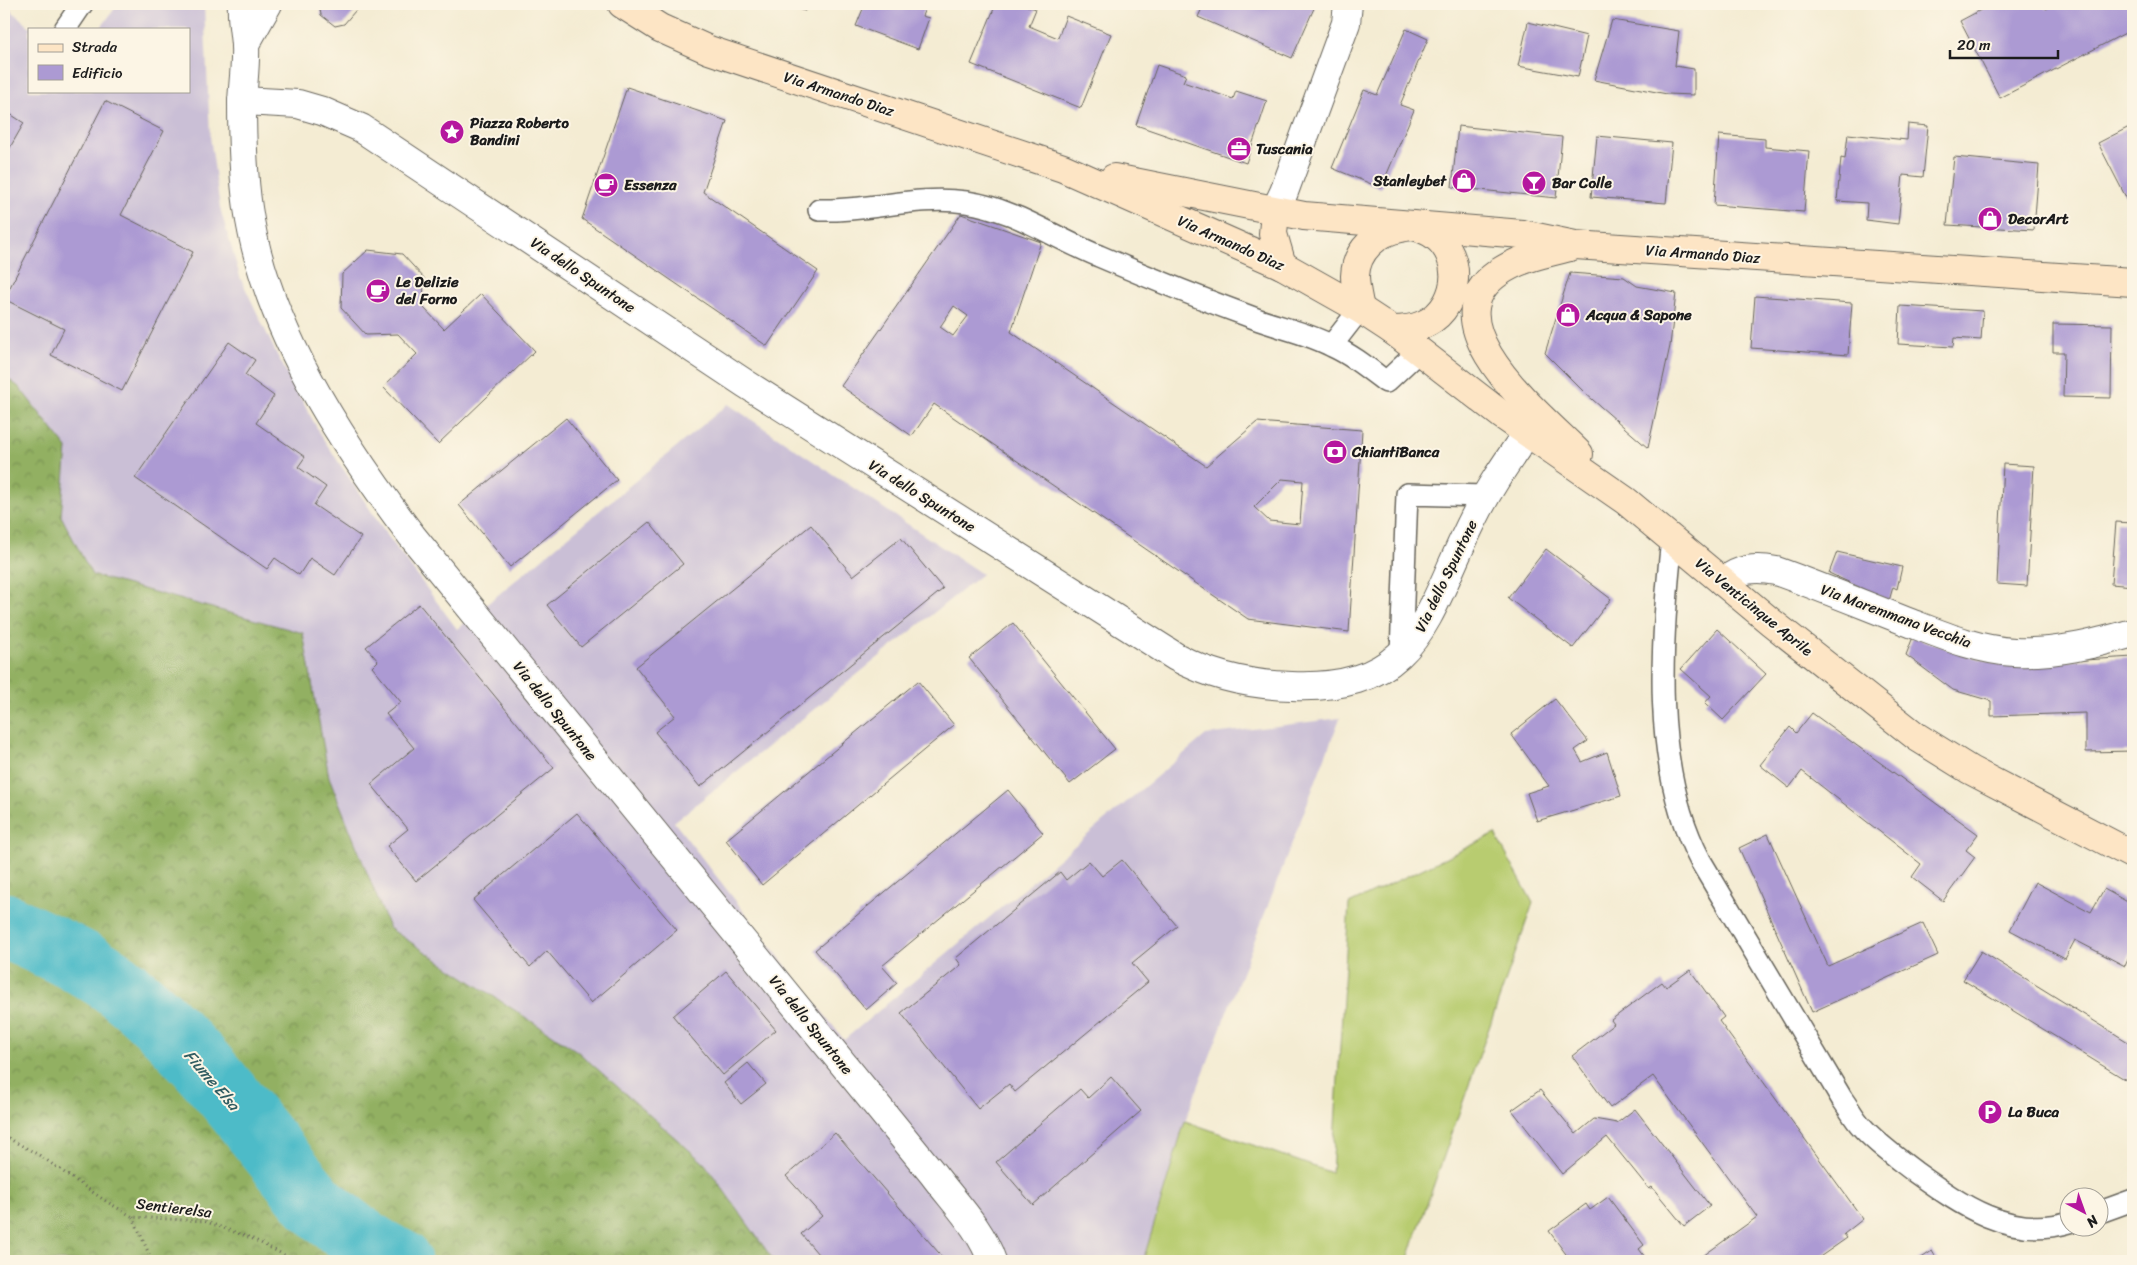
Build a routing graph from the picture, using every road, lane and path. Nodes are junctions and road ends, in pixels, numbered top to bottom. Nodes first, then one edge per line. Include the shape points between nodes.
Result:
1 (82, 4) edge
2 (242, 4) edge
3 (268, 4) edge
4 (622, 4) edge
5 (1348, 4) edge
6 (66, 28) edge
7 (245, 45) junction
8 (242, 101) junction
9 (1063, 168) junction
10 (819, 210) dead end
11 (1275, 211) junction
12 (1412, 226) junction
13 (1575, 245) junction
14 (1282, 265) junction
15 (2131, 281) edge
16 (1360, 309) junction
17 (1392, 330) junction
18 (1332, 345) junction
19 (1419, 351) junction
20 (1527, 433) junction
21 (1485, 496) junction
22 (1626, 501) junction
23 (1672, 539) junction
24 (1723, 582) junction
25 (2133, 633) edge
26 (1401, 654) junction
27 (2133, 855) edge
28 (4, 1136) edge
29 (2133, 1200) edge
30 (2110, 1208) edge
31 (133, 1217) junction
32 (2060, 1224) edge
33 (152, 1261) edge
34 (296, 1261) edge
35 (992, 1261) edge

1 - 6 lane
2 - 7 street, Via dello Spuntone
3 - 7 street, Via dello Spuntone
4 - 9 main road, Via Armando Diaz via 660,28 709,50
5 - 11 street via 1346,23
7 - 8 street, Via dello Spuntone
8 - 26 street, Via dello Spuntone via 304,105 361,128 746,384 1191,665 1240,682 1310,687 1358,679 1382,668
8 - 35 street, Via dello Spuntone via 248,209 270,293 303,370 365,471 450,584 928,1167 969,1220
9 - 11 main road, Via Armando Diaz
9 - 14 main road, Via Armando Diaz
10 - 18 lane via 927,200 966,202 1002,210 1096,256
11 - 12 main road, Via Armando Diaz
11 - 14 main road via 1273,234
12 - 13 main road, Via Armando Diaz via 1522,234
12 - 16 main road via 1386,232 1366,246 1355,274
12 - 17 main road via 1440,240 1452,258 1454,281 1446,305 1431,321 1414,329
13 - 15 main road, Via Armando Diaz
13 - 22 main road via 1525,260 1499,272 1478,295 1474,316 1480,339 1507,381
14 - 16 main road, Via Armando Diaz
16 - 17 main road, Via Armando Diaz
16 - 18 lane
17 - 19 main road, Via Venticinque Aprile
18 - 19 lane via 1386,382
19 - 20 main road, Via Venticinque Aprile
20 - 21 street, Via dello Spuntone
20 - 22 main road, Via Venticinque Aprile
21 - 26 street, Via dello Spuntone via 1425,625
21 - 26 lane via 1407,494
22 - 23 main road, Via Venticinque Aprile
23 - 24 main road, Via Venticinque Aprile
23 - 32 lane via 1664,642 1666,719 1675,791 1691,844 1842,1099 1862,1127 1956,1202 2009,1224 2029,1227
24 - 25 street, Via Maremmana Vecchia via 1747,569 1776,571 1942,636 2000,651 2056,651
24 - 27 main road, Via Venticinque Aprile via 1917,737 1970,770
28 - 31 path, Sentierelsa via 40,1155
29 - 30 lane
31 - 33 path
31 - 34 path, Sentierelsa via 204,1221 251,1238

